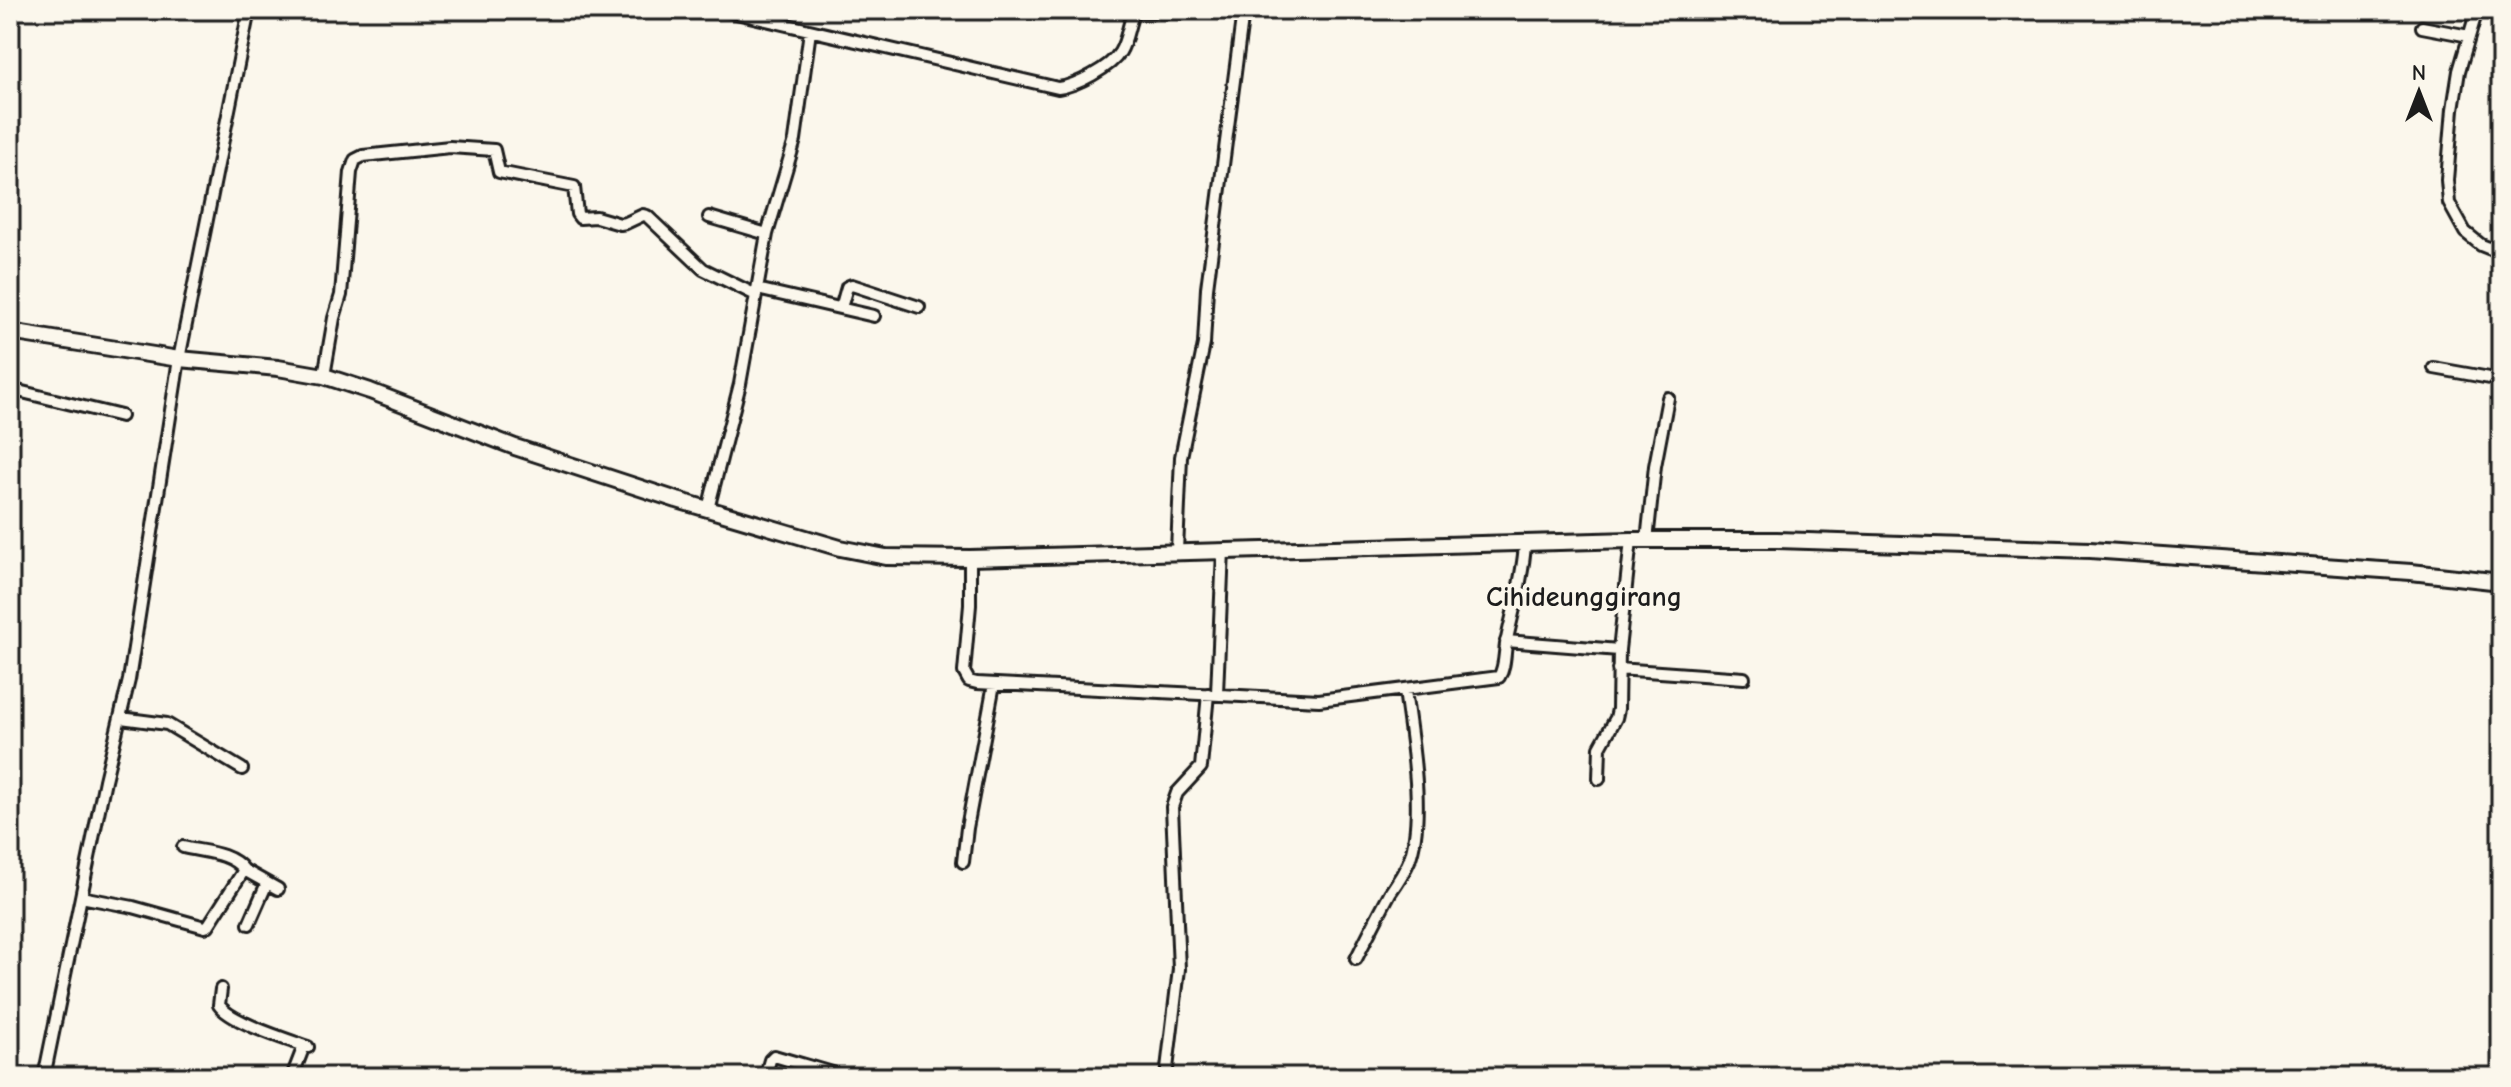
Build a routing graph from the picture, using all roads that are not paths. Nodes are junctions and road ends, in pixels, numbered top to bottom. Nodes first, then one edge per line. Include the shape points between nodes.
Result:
1 (249, 10) edge
2 (723, 10) edge
3 (1193, 10) edge
4 (1247, 10) edge
5 (2477, 10) edge
6 (2422, 27) dead end
7 (810, 31) junction
8 (2469, 36) junction
9 (709, 217) dead end
10 (767, 234) junction
11 (2501, 253) edge
12 (757, 292) junction
13 (919, 307) dead end
14 (841, 308) junction
15 (874, 316) dead end
16 (12, 332) edge
17 (179, 359) junction
18 (2434, 368) dead end
19 (324, 376) junction
20 (2501, 380) edge
21 (10, 383) edge
22 (10, 389) edge
23 (1668, 398) dead end
24 (121, 416) dead end
25 (708, 509) junction
26 (1631, 540) junction
27 (1647, 541) junction
28 (1525, 544) junction
29 (1223, 550) junction
30 (1177, 551) junction
31 (970, 558) junction
32 (2501, 582) edge
33 (1506, 641) junction
34 (1619, 650) junction
35 (1618, 669) junction
36 (1744, 678) dead end
37 (994, 684) junction
38 (1405, 690) junction
39 (1212, 693) junction
40 (121, 718) junction
41 (242, 769) dead end
42 (1599, 779) dead end
43 (183, 847) dead end
44 (963, 862) dead end
45 (244, 870) junction
46 (267, 883) junction
47 (278, 889) dead end
48 (81, 897) junction
49 (249, 924) dead end
50 (1356, 959) dead end
51 (221, 989) dead end
52 (44, 1077) edge
53 (292, 1077) edge
54 (765, 1077) edge
55 (846, 1077) edge
56 (1166, 1077) edge

1 - 17 street
2 - 7 street
3 - 7 street via 1137,11 1113,60 1079,82 1058,88
4 - 30 street via 1214,234 1204,344 1181,457
5 - 8 street
6 - 8 street
7 - 10 street via 795,140
8 - 11 street via 2453,109 2449,203 2465,232
9 - 10 street
10 - 12 street
12 - 14 street
12 - 19 street via 703,269 647,216 620,224 578,217 574,187 499,172 494,150 450,147 363,156 351,172 341,295
12 - 25 street
13 - 14 street via 852,285
14 - 15 street
16 - 17 main road
16 - 21 street
17 - 19 main road
17 - 40 street
18 - 20 street
19 - 25 main road via 515,447
22 - 24 street
23 - 27 street
25 - 31 main road via 866,554
26 - 27 main road
26 - 28 main road
26 - 34 street
27 - 32 main road via 2090,550
28 - 29 main road
28 - 33 street
29 - 30 main road
29 - 39 street
30 - 31 main road
31 - 37 street via 964,672 969,681
33 - 34 street
33 - 38 street via 1499,677
34 - 35 street
35 - 36 street
35 - 42 street via 1618,709 1600,747
37 - 39 street
37 - 44 street
38 - 39 street via 1319,700
38 - 50 street via 1416,795 1413,843 1403,873
39 - 56 street via 1201,767 1177,793 1172,807 1179,969
40 - 41 street via 167,724
40 - 48 street
43 - 45 street via 227,856
45 - 46 street
45 - 48 street via 205,927
46 - 47 street
46 - 49 street
48 - 52 street
51 - 53 street via 223,1011 306,1046
54 - 55 street via 774,1056

